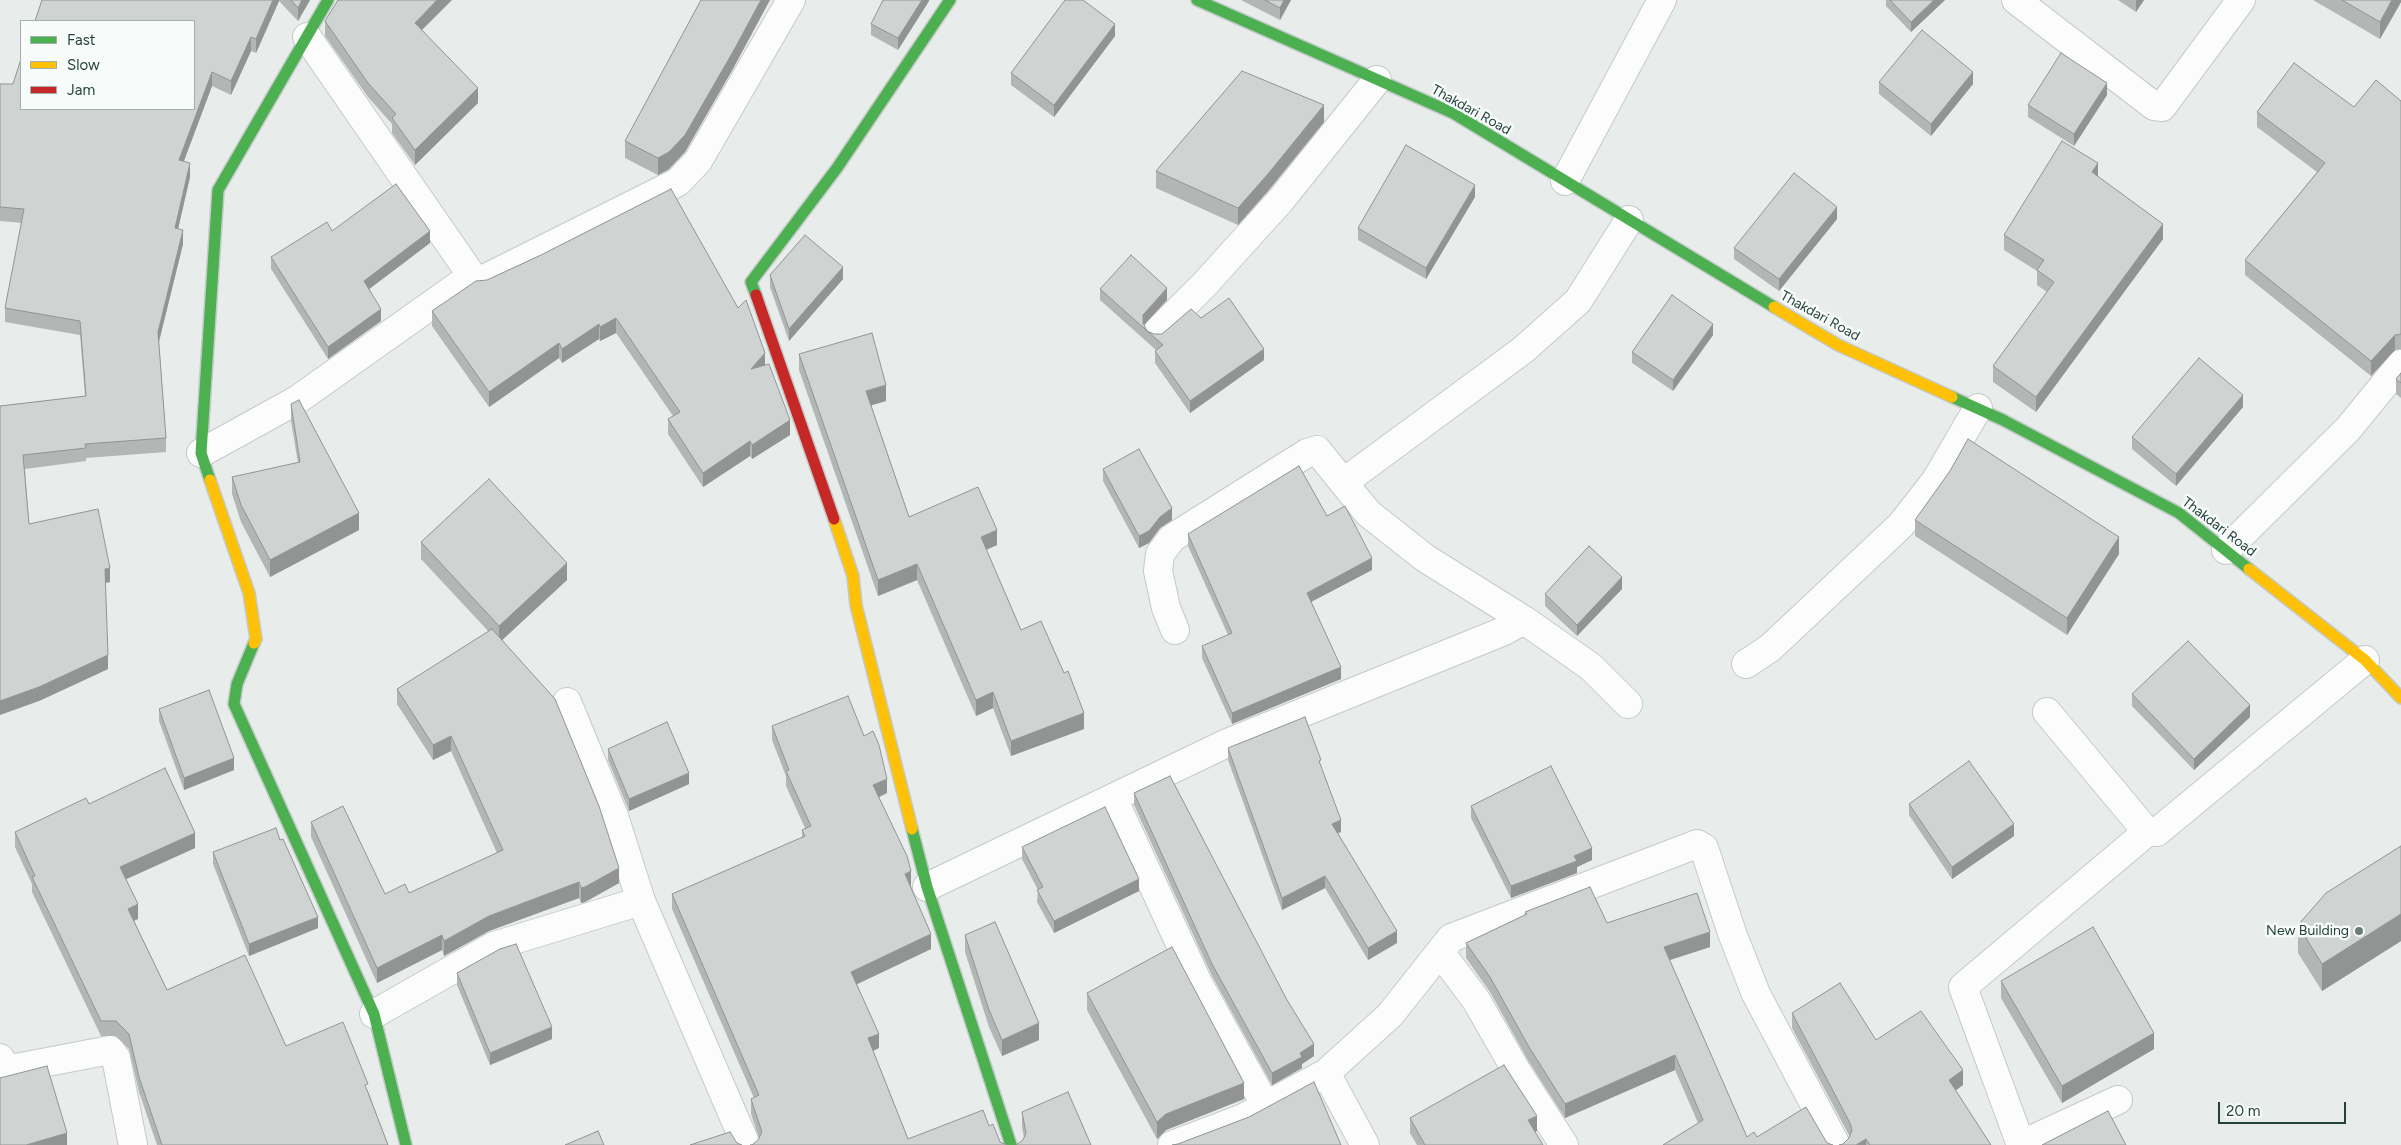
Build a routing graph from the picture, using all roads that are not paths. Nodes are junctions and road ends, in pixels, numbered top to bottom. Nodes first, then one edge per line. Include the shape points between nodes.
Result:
1 (328, 0) edge
2 (791, 0) edge
3 (950, 0) edge
4 (1197, 0) edge
5 (1662, 0) edge
6 (2016, 0) edge
7 (2241, 0) edge
8 (307, 37) junction
9 (1377, 80) junction
10 (1565, 181) junction
11 (1629, 220) junction
12 (472, 276) junction
13 (1158, 331) dead end
14 (2401, 364) edge
15 (1978, 408) junction
16 (201, 453) junction
17 (1344, 482) junction
18 (2226, 550) junction
19 (1524, 620) junction
20 (1176, 630) dead end
21 (2365, 660) junction
22 (1746, 664) dead end
23 (2401, 698) edge
24 (568, 702) dead end
25 (1628, 704) dead end
26 (2047, 712) dead end
27 (1113, 798) junction
28 (2147, 832) junction
29 (927, 887) junction
30 (641, 901) junction
31 (1440, 952) junction
32 (374, 1014) junction
33 (0, 1058) edge
34 (1326, 1073) junction
35 (2118, 1100) dead end
36 (1266, 1106) junction
37 (133, 1145) edge
38 (406, 1145) edge
39 (746, 1145) edge
40 (1011, 1145) edge
41 (1172, 1145) edge
42 (1365, 1145) edge
43 (1564, 1145) edge
44 (1836, 1145) edge
45 (2021, 1145) edge
46 (2026, 1145) edge

1 - 8 street
2 - 12 street via 698,161 678,182 487,279 480,281
3 - 29 street via 837,168 752,282 853,576 856,605
4 - 9 street, Thakdari Road
5 - 10 street
6 - 7 street via 2154,106 2162,107
8 - 12 street
8 - 16 street via 218,190
9 - 10 street, Thakdari Road via 1453,113
9 - 13 street via 1280,201
10 - 11 street, Thakdari Road
11 - 15 street, Thakdari Road via 1838,345
11 - 17 street via 1578,300 1523,350
12 - 16 street via 297,400
14 - 18 street via 2348,429
15 - 18 street, Thakdari Road via 2179,513
15 - 22 street via 1936,480 1901,525 1770,648
16 - 32 street via 249,593 256,639 236,684 234,704
17 - 19 street via 1368,513 1425,558
17 - 20 street via 1317,450 1307,453 1172,538 1160,554 1158,571 1166,608
18 - 21 street, Thakdari Road
19 - 25 street via 1591,667
19 - 27 street via 1225,744
21 - 23 street, Thakdari Road
21 - 28 street via 2158,832
24 - 30 street via 614,816
26 - 28 street
27 - 29 street
27 - 36 street via 1198,983
28 - 45 street via 1964,986
29 - 40 street
30 - 32 street via 494,946
30 - 39 street
31 - 34 street via 1390,1015
31 - 43 street via 1476,1000
31 - 44 street via 1451,938 1697,844 1702,846 1756,994
32 - 38 street
33 - 37 street via 6,1068 12,1069 110,1050 116,1058
34 - 36 street
34 - 42 street
35 - 46 street
36 - 41 street

